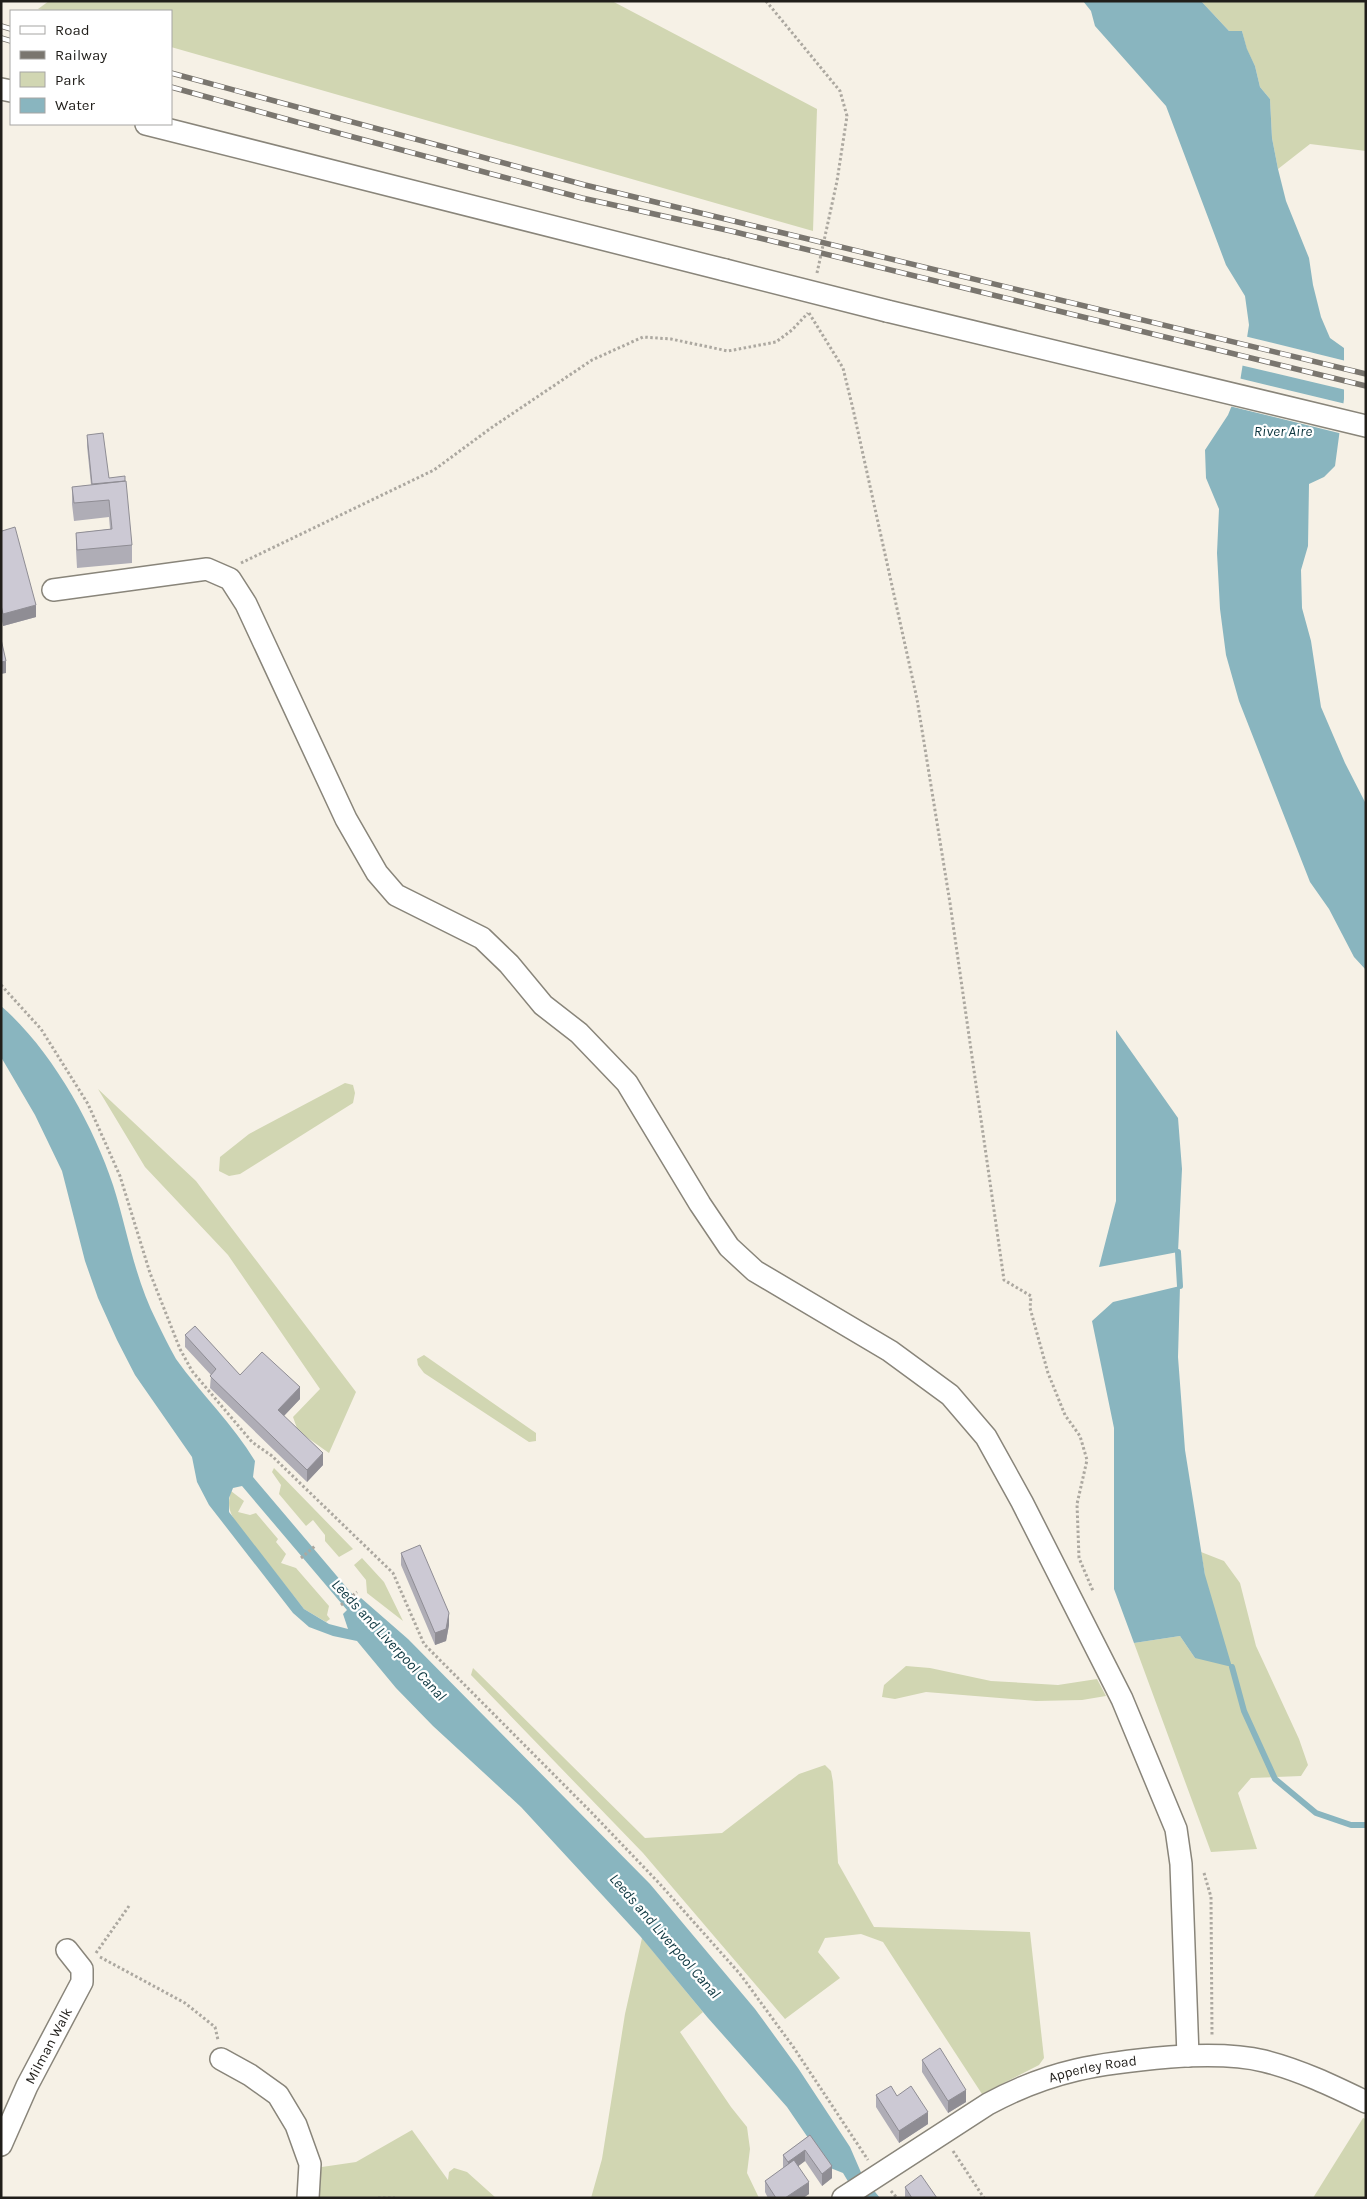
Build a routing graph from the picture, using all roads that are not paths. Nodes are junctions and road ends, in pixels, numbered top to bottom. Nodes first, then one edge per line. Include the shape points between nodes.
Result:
1 (150, 125) edge
2 (1366, 426) edge
3 (53, 590) dead end
4 (67, 1950) dead end
5 (1188, 2056) junction
6 (222, 2059) road end
7 (1366, 2102) edge
8 (1, 2145) edge
9 (844, 2197) edge
10 (308, 2198) edge

1 - 2 street, bridge via 887,311
3 - 5 street via 207,569 230,579 246,604 346,819 377,873 396,895 482,938 543,1005 579,1033 627,1083 729,1247 755,1271 890,1351 950,1395 986,1437 1122,1699 1176,1829 1181,1864
4 - 8 street, Milman Walk via 82,1968 82,1982 27,2086
5 - 7 street, Apperley Road via 1263,2060 1306,2074
5 - 9 street, Apperley Road via 1080,2068 1042,2079 988,2104
6 - 10 street via 278,2095 296,2125 310,2164

